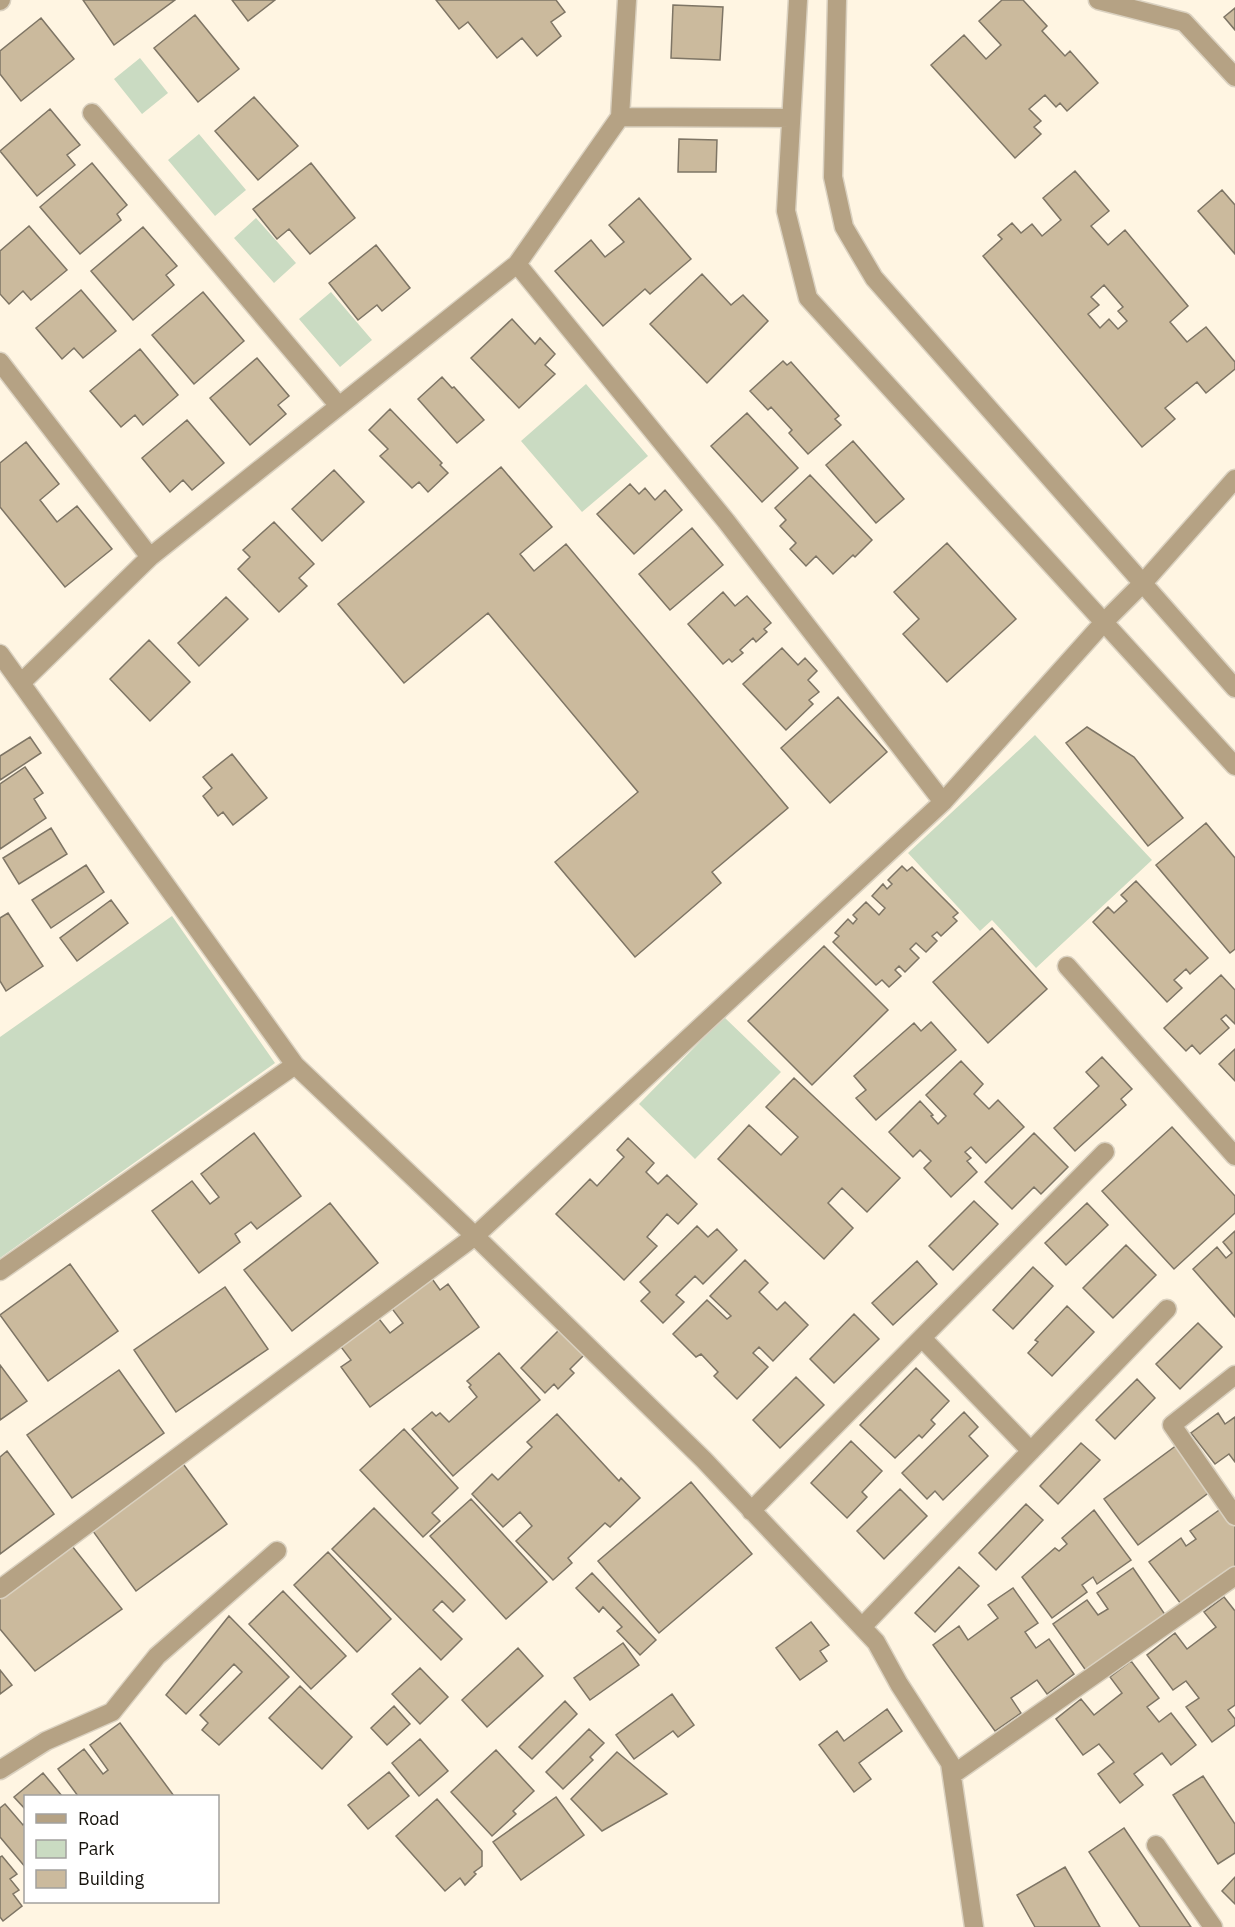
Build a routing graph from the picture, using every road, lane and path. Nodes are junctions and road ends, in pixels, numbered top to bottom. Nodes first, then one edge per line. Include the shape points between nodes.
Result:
1 (627, 0) edge
2 (798, 0) edge
3 (837, 0) edge
4 (1098, 0) edge
5 (1235, 77) edge
6 (92, 113) dead end
7 (620, 117) junction
8 (791, 118) junction
9 (518, 264) junction
10 (0, 362) edge
11 (339, 406) junction
12 (1235, 479) edge
13 (150, 557) junction
14 (1143, 583) junction
15 (1105, 621) junction
16 (0, 654) edge
17 (21, 684) junction
18 (1235, 688) edge
19 (1235, 765) edge
20 (944, 802) junction
21 (1066, 966) dead end
22 (295, 1065) junction
23 (1106, 1152) dead end
24 (1235, 1156) edge
25 (476, 1236) junction
26 (0, 1270) edge
27 (1167, 1309) dead end
28 (922, 1338) junction
29 (1235, 1376) edge
30 (1030, 1451) junction
31 (751, 1511) junction
32 (1235, 1516) edge
33 (277, 1551) dead end
34 (1235, 1576) edge
35 (0, 1589) edge
36 (862, 1627) junction
37 (0, 1770) edge
38 (952, 1775) junction
39 (1156, 1845) dead end
40 (974, 1927) edge
41 (1213, 1927) edge

1 - 7 street
2 - 8 street
3 - 14 street via 833,177 844,227 874,278
4 - 5 street via 1184,22
6 - 11 street
7 - 8 street
7 - 9 street
8 - 15 street via 786,211 808,298
9 - 11 street
9 - 20 street via 726,521
10 - 13 street
11 - 13 street
12 - 14 street
13 - 17 street
14 - 15 street
14 - 18 street
15 - 19 street
15 - 20 street
16 - 17 street
17 - 22 street
20 - 25 street
21 - 24 street
22 - 25 street
22 - 26 street
23 - 28 street
25 - 31 street
25 - 35 street
27 - 30 street
28 - 30 street
28 - 31 street
29 - 32 street via 1172,1425
30 - 36 street
31 - 36 street
33 - 37 street via 157,1656 112,1712 46,1741
34 - 38 street
36 - 38 street via 876,1642 950,1763
38 - 40 street
39 - 41 street

